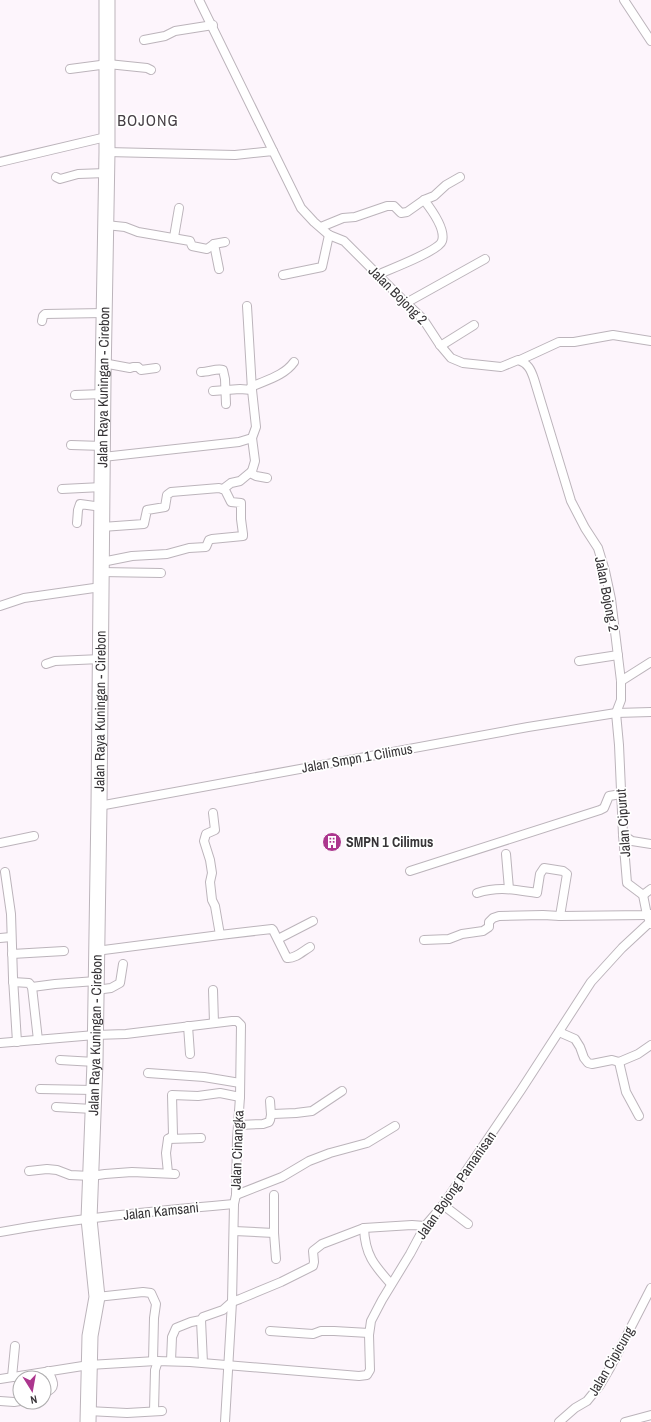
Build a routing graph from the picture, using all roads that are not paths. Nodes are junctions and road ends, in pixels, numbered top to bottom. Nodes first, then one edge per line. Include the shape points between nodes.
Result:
1 (107, 0) edge
2 (199, 0) edge
3 (624, 0) edge
4 (212, 26) junction
5 (144, 40) dead end
6 (651, 41) edge
7 (108, 64) junction
8 (70, 69) dead end
9 (151, 70) dead end
10 (106, 137) junction
11 (273, 151) junction
12 (107, 152) junction
13 (0, 162) edge
14 (106, 173) junction
15 (56, 177) dead end
16 (460, 177) dead end
17 (424, 200) junction
18 (179, 208) dead end
19 (106, 225) junction
20 (321, 227) junction
21 (329, 235) junction
22 (174, 237) junction
23 (225, 242) dead end
24 (214, 244) junction
25 (486, 259) dead end
26 (219, 269) dead end
27 (283, 275) dead end
28 (377, 275) junction
29 (406, 304) junction
30 (247, 306) dead end
31 (104, 313) junction
32 (42, 321) dead end
33 (474, 325) dead end
34 (651, 341) edge
35 (440, 345) junction
36 (520, 360) junction
37 (294, 362) dead end
38 (103, 363) junction
39 (156, 368) dead end
40 (201, 372) dead end
41 (252, 389) junction
42 (225, 390) junction
43 (213, 391) dead end
44 (103, 394) junction
45 (75, 395) dead end
46 (226, 404) dead end
47 (252, 438) junction
48 (71, 445) dead end
49 (103, 451) junction
50 (252, 472) junction
51 (267, 478) dead end
52 (102, 487) junction
53 (62, 489) dead end
54 (223, 489) junction
55 (102, 506) junction
56 (78, 523) dead end
57 (102, 527) junction
58 (101, 567) junction
59 (161, 573) dead end
60 (101, 587) junction
61 (0, 606) edge
62 (618, 655) junction
63 (101, 659) junction
64 (579, 661) dead end
65 (651, 662) edge
66 (46, 664) dead end
67 (621, 681) junction
68 (651, 712) edge
69 (616, 713) junction
70 (621, 794) junction
71 (99, 806) junction
72 (213, 814) dead end
73 (623, 835) junction
74 (34, 836) dead end
75 (0, 844) edge
76 (651, 844) edge
77 (506, 854) dead end
78 (410, 871) dead end
79 (5, 872) dead end
80 (509, 889) junction
81 (651, 889) edge
82 (478, 893) dead end
83 (643, 895) junction
84 (560, 916) junction
85 (650, 919) edge
86 (314, 921) dead end
87 (220, 935) junction
88 (11, 937) junction
89 (0, 938) edge
90 (278, 939) junction
91 (424, 940) dead end
92 (310, 947) dead end
93 (64, 951) dead end
94 (96, 951) junction
95 (12, 954) junction
96 (123, 964) dead end
97 (13, 982) junction
98 (96, 986) junction
99 (32, 987) junction
100 (213, 990) dead end
101 (214, 1023) junction
102 (188, 1026) junction
103 (559, 1032) junction
104 (94, 1035) junction
105 (38, 1040) junction
106 (17, 1042) junction
107 (0, 1043) edge
108 (651, 1045) edge
109 (190, 1054) dead end
110 (60, 1060) dead end
111 (95, 1062) junction
112 (619, 1062) junction
113 (148, 1073) dead end
114 (240, 1083) junction
115 (40, 1088) dead end
116 (94, 1090) junction
117 (342, 1092) dead end
118 (240, 1097) junction
119 (270, 1101) dead end
120 (56, 1107) dead end
121 (93, 1109) junction
122 (271, 1115) junction
123 (639, 1116) dead end
124 (238, 1125) junction
125 (395, 1126) dead end
126 (201, 1138) dead end
127 (168, 1139) junction
128 (29, 1171) dead end
129 (91, 1176) junction
130 (236, 1195) junction
131 (274, 1196) dead end
132 (234, 1204) junction
133 (443, 1205) junction
134 (89, 1219) junction
135 (468, 1224) dead end
136 (425, 1226) junction
137 (364, 1228) junction
138 (234, 1231) junction
139 (0, 1232) edge
140 (274, 1233) junction
141 (276, 1260) dead end
142 (392, 1284) junction
143 (651, 1288) edge
144 (97, 1297) junction
145 (232, 1302) junction
146 (201, 1320) junction
147 (270, 1331) dead end
148 (369, 1334) junction
149 (15, 1346) dead end
150 (156, 1361) junction
151 (171, 1361) junction
152 (203, 1364) junction
153 (89, 1365) junction
154 (227, 1366) junction
155 (13, 1370) edge
156 (52, 1370) edge
157 (12, 1377) edge
158 (0, 1379) edge
159 (0, 1401) edge
160 (12, 1402) edge
161 (651, 1415) edge
162 (88, 1416) edge
163 (225, 1422) edge
164 (559, 1422) edge
165 (625, 1422) edge

1 - 7 highway, Jalan Raya Kuningan - Cirebon
2 - 4 street, Jalan Bojong 2
3 - 6 street
4 - 5 street via 175,31 165,36
4 - 11 street, Jalan Bojong 2
7 - 8 street
7 - 9 street
7 - 10 highway, Jalan Raya Kuningan - Cirebon
10 - 12 highway, Jalan Raya Kuningan - Cirebon
10 - 13 street
11 - 12 street via 234,155
11 - 20 street, Jalan Bojong 2 via 301,208
12 - 14 highway, Jalan Raya Kuningan - Cirebon
14 - 15 street
14 - 19 highway, Jalan Raya Kuningan - Cirebon
16 - 17 street via 434,196
17 - 20 street via 400,214 392,206 354,218 343,218
17 - 28 street via 436,216 441,230 443,240 440,245
18 - 22 street
19 - 22 street
19 - 31 highway, Jalan Raya Kuningan - Cirebon
20 - 21 street, Jalan Bojong 2
21 - 27 street via 322,267
21 - 28 street, Jalan Bojong 2 via 344,242
22 - 24 street via 190,241 192,246 207,249
23 - 24 street
24 - 26 street
25 - 29 street
28 - 29 street, Jalan Bojong 2
29 - 35 street, Jalan Bojong 2 via 428,324
30 - 41 street
31 - 32 street via 45,314
31 - 38 highway, Jalan Raya Kuningan - Cirebon
33 - 35 street
34 - 36 street via 613,335 559,342
35 - 36 street, Jalan Bojong 2 via 451,358 463,363 500,367
36 - 62 street, Jalan Bojong 2 via 530,368 570,497 584,528 598,548 611,599
37 - 41 street via 283,373
38 - 39 street via 138,367 141,370
38 - 44 highway, Jalan Raya Kuningan - Cirebon
40 - 42 street via 219,368 223,370
41 - 42 street
41 - 47 street via 256,426
42 - 43 street
42 - 46 street
44 - 45 street
44 - 49 highway, Jalan Raya Kuningan - Cirebon
47 - 49 street via 239,442
47 - 50 street via 255,461
48 - 49 street
49 - 52 highway, Jalan Raya Kuningan - Cirebon
50 - 51 street via 253,475
50 - 54 street
52 - 53 street
52 - 55 highway, Jalan Raya Kuningan - Cirebon
54 - 57 street via 171,492 167,495 165,507 147,510 144,524
54 - 58 street via 231,502 241,504 243,536 212,539 206,547 189,548 167,554 132,556
55 - 56 street via 80,504
55 - 57 highway, Jalan Raya Kuningan - Cirebon
57 - 58 highway, Jalan Raya Kuningan - Cirebon
58 - 59 street
58 - 60 highway, Jalan Raya Kuningan - Cirebon
60 - 61 street via 24,598
60 - 63 highway, Jalan Raya Kuningan - Cirebon
62 - 64 street
62 - 67 street, Jalan Bojong 2
63 - 66 street via 55,661
63 - 71 highway, Jalan Raya Kuningan - Cirebon
65 - 67 street
67 - 69 street, Jalan Bojong 2 via 621,700
68 - 69 street, Jalan Smpn 1 Cilimus
69 - 70 street, Jalan Cipurut
69 - 71 street, Jalan Smpn 1 Cilimus
70 - 73 street, Jalan Cipurut
70 - 78 street via 609,796 604,808 600,810
71 - 94 highway, Jalan Raya Kuningan - Cirebon
72 - 87 street via 215,830 206,834 204,841 211,865 212,900
73 - 76 street via 632,841
73 - 83 street, Jalan Cipurut via 627,883
74 - 75 street
77 - 80 street
79 - 88 street via 9,890
80 - 82 street via 491,889
80 - 84 street via 537,893 540,874 544,868 563,870 567,874
81 - 83 street
83 - 85 street
84 - 85 street
84 - 91 street via 499,916 489,922 489,927 483,931 449,939
85 - 103 street, Jalan Bojong Pamanisan via 592,982
86 - 90 street
87 - 90 street via 270,928
87 - 94 street
88 - 89 street
88 - 95 street
90 - 92 street via 288,959
93 - 95 street
94 - 98 highway, Jalan Raya Kuningan - Cirebon
95 - 97 street
96 - 98 street via 121,981 118,984 111,988
97 - 99 street via 29,984
97 - 106 street
98 - 99 street via 54,984
98 - 104 highway, Jalan Raya Kuningan - Cirebon
99 - 105 street
100 - 101 street
101 - 102 street, Jalan Cinangka
101 - 114 street, Jalan Cinangka via 237,1021 240,1025
102 - 104 street, Jalan Cinangka via 126,1034
102 - 109 street
103 - 112 street via 575,1039 588,1063 612,1060
103 - 133 street, Jalan Bojong Pamanisan
104 - 105 street, Jalan Cinangka
104 - 111 highway, Jalan Raya Kuningan - Cirebon
105 - 106 street, Jalan Cinangka
106 - 107 street, Jalan Cinangka
108 - 112 street
110 - 111 street
111 - 116 highway, Jalan Raya Kuningan - Cirebon
112 - 123 street via 626,1092
113 - 114 street via 196,1076
114 - 118 street, Jalan Cinangka
115 - 116 street
116 - 121 highway, Jalan Raya Kuningan - Cirebon
117 - 122 street via 312,1111
118 - 124 street, Jalan Cinangka
118 - 127 street via 220,1093 198,1096 172,1095 173,1135
119 - 122 street
120 - 121 street
121 - 129 highway, Jalan Raya Kuningan - Cirebon
122 - 124 street via 266,1123
124 - 130 street, Jalan Cinangka
125 - 130 street via 367,1143 330,1153 282,1177
126 - 127 street
127 - 129 street via 166,1153 171,1174 132,1172
128 - 129 street via 47,1168 70,1175
129 - 134 highway, Jalan Raya Kuningan - Cirebon
130 - 132 street, Jalan Cinangka
131 - 140 street
132 - 134 street, Jalan Kamsani
132 - 138 street, Jalan Cinangka
133 - 135 street
133 - 136 street, Jalan Bojong Pamanisan
134 - 139 street, Jalan Kamsani
134 - 144 highway, Jalan Raya Kuningan - Cirebon
136 - 137 street via 412,1224
136 - 142 street, Jalan Bojong Pamanisan
137 - 142 street via 364,1240 373,1263
137 - 145 street via 315,1249 312,1253 312,1266
138 - 140 street
138 - 145 street, Jalan Cinangka
140 - 141 street
142 - 148 street, Jalan Bojong Pamanisan via 371,1321
143 - 164 street, Jalan Cipicung via 600,1386 587,1401
144 - 150 street via 151,1293 156,1304
144 - 153 highway, Jalan Raya Kuningan - Cirebon via 90,1336
145 - 146 street via 223,1310
145 - 154 street, Jalan Cinangka
146 - 151 street via 176,1328 172,1337
146 - 152 street
147 - 148 street
148 - 154 street, Jalan Bojong Pamanisan via 370,1370 364,1376
149 - 155 street
150 - 151 street, Jalan Bojong Pamanisan
150 - 153 street, Jalan Bojong Pamanisan
150 - 162 street via 158,1411
151 - 152 street, Jalan Bojong Pamanisan
152 - 154 street, Jalan Bojong Pamanisan
153 - 156 street, Jalan Bojong Pamanisan
153 - 162 highway, Jalan Raya Kuningan - Cirebon
154 - 163 street, Jalan Cinangka
157 - 158 street, Jalan Bojong Pamanisan
159 - 160 street
161 - 165 street

